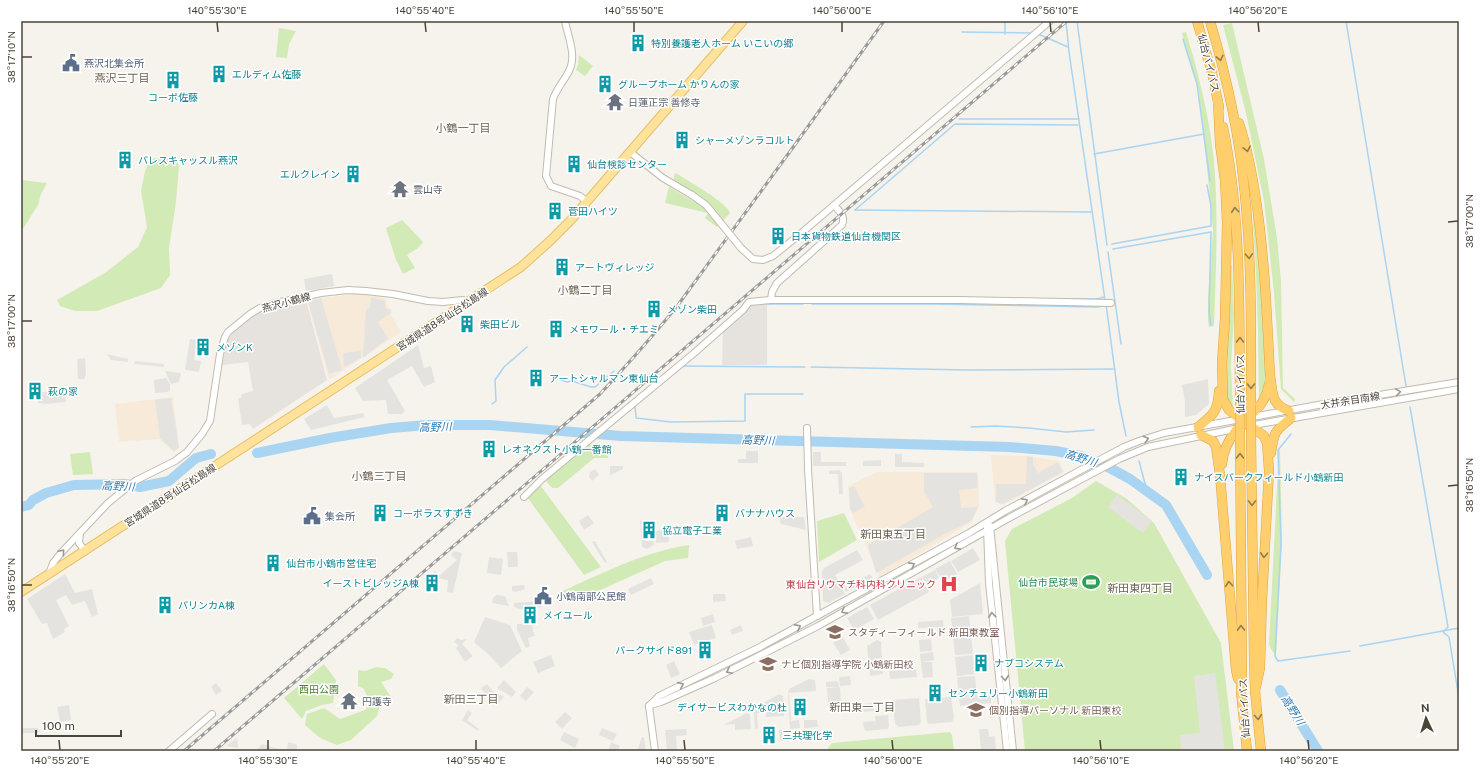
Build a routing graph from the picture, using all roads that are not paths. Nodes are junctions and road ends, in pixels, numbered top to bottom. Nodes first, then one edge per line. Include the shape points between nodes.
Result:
1 (565, 21) edge
2 (743, 21) edge
3 (1050, 21) edge
4 (1197, 21) edge
5 (1210, 21) edge
6 (1230, 99) junction
7 (1218, 102) junction
8 (630, 152) junction
9 (586, 202) junction
10 (834, 205) junction
11 (771, 300) junction
12 (467, 303) junction
13 (1108, 303) dead end
14 (1222, 363) junction
15 (1270, 375) junction
16 (1459, 382) edge
17 (1459, 389) edge
18 (1290, 414) junction
19 (1246, 421) junction
20 (1238, 428) junction
21 (807, 429) dead end
22 (1199, 431) junction
23 (1269, 471) junction
24 (1220, 475) junction
25 (524, 497) dead end
26 (988, 521) junction
27 (989, 530) junction
28 (80, 533) junction
29 (83, 552) junction
30 (49, 574) junction
31 (21, 592) edge
32 (817, 616) junction
33 (1255, 691) junction
34 (1241, 692) junction
35 (649, 706) junction
36 (212, 714) dead end
37 (169, 751) edge
38 (655, 751) edge
39 (1007, 751) edge
40 (1013, 751) edge
41 (1247, 751) edge
42 (1261, 751) edge

1 - 9 street via 572,61 570,70 555,92 546,176 551,186 580,196
2 - 8 main road, 宮城県道8号仙台松島線
3 - 10 street
4 - 7 highway, 仙台バイパス
5 -> 6 highway, 仙台バイパス
6 -> 15 highway via 1245,140 1255,194 1261,237
6 -> 33 highway, 仙台バイパス, bridge via 1245,195 1250,271
7 - 14 highway via 1227,223
34 -> 7 highway, 仙台バイパス, bridge via 1239,275 1232,182
8 - 9 main road, 宮城県道8号仙台松島線
8 - 10 street, bridge via 663,178 706,205 752,259 763,260 773,256
9 - 12 main road, 宮城県道8号仙台松島線 via 551,240 521,267
10 - 11 street via 843,217 842,225 777,283
11 - 13 street
11 - 25 street via 749,302 693,354 542,479
12 - 28 street, 燕沢小鶴線 via 464,300 428,301 366,290 348,290 321,293 260,308 232,328 225,337 207,428 187,452 128,487 108,503
12 - 29 main road, 宮城県道8号仙台松島線
14 - 19 highway via 1223,399 1228,410
14 - 22 highway via 1215,412
15 - 18 highway via 1273,398
15 - 19 highway via 1264,401
18 -> 16 street, 大井余目南線
17 - 18 street
18 - 19 street
18 - 23 highway via 1274,434
19 - 20 highway
19 - 22 street
19 - 23 highway via 1264,436
20 - 22 street
20 - 24 highway via 1223,454
21 - 32 street
22 - 24 highway via 1213,441 1216,447
26 -> 22 street via 1124,447 1164,433
22 - 27 street via 1119,459
23 -> 33 highway via 1260,668
34 -> 24 highway via 1236,670
26 - 27 street
32 -> 26 street
27 -> 35 street via 818,626 715,678
39 -> 27 street via 989,583
27 -> 40 street
28 - 29 street via 79,543
30 -> 28 street via 53,563
29 - 30 main road, 宮城県道8号仙台松島線
30 - 31 main road, 宮城県道8号仙台松島線
35 -> 32 street via 659,696
33 -> 42 highway, 仙台バイパス
34 - 41 highway, 仙台バイパス
35 - 38 street
36 - 37 street

